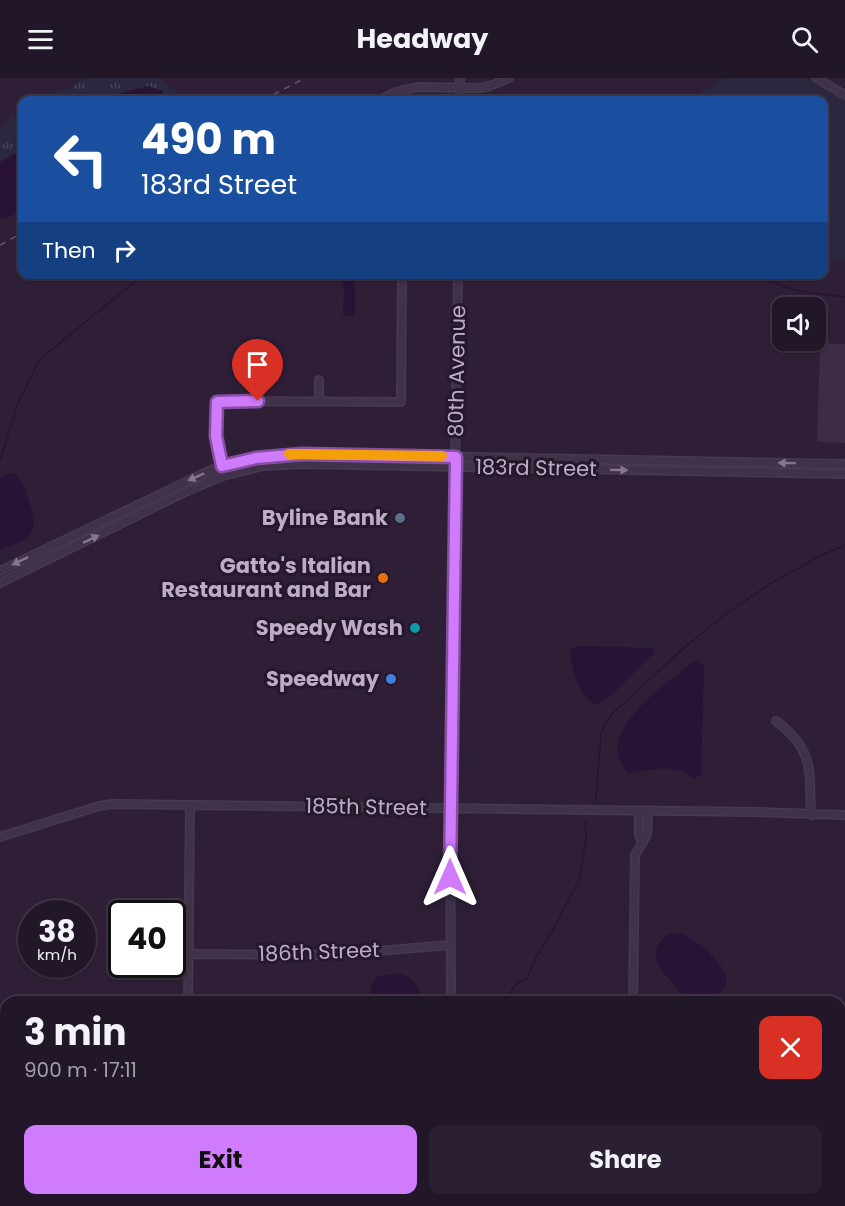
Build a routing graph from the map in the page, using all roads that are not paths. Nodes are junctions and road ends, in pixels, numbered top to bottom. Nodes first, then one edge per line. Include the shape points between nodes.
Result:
1 (460, 78) edge
2 (509, 78) edge
3 (816, 78) edge
4 (460, 88) junction
5 (403, 90) junction
6 (845, 95) edge
7 (389, 96) edge
8 (404, 96) edge
9 (460, 96) edge
10 (402, 279) edge
11 (458, 279) edge
12 (319, 380) dead end
13 (319, 401) junction
14 (456, 457) junction
15 (845, 464) edge
16 (222, 466) junction
17 (456, 467) junction
18 (845, 474) edge
19 (223, 476) junction
20 (0, 571) edge
21 (0, 583) edge
22 (776, 722) dead end
23 (190, 805) junction
24 (450, 809) junction
25 (639, 812) junction
26 (648, 812) junction
27 (811, 815) junction
28 (845, 815) edge
29 (0, 837) edge
30 (642, 844) junction
31 (450, 945) junction
32 (188, 954) junction
33 (188, 996) edge
34 (451, 996) edge
35 (633, 996) edge

1 - 4 street
2 - 4 street via 490,86
3 - 6 street
4 - 5 street
4 - 9 street
5 - 7 street
5 - 8 street
10 - 13 street via 401,402
11 - 14 street, 80th Avenue
12 - 13 street
13 - 16 street via 217,402 216,436
15 -> 14 street, 183rd Street
14 - 16 street, 183rd Street via 302,454
14 - 17 street, 80th Avenue
16 - 19 street
16 -> 20 street, 183rd Street
17 -> 18 street, 183rd Street
17 - 19 street, 183rd Street via 301,464 263,466
17 - 24 street, 80th Avenue
21 -> 19 street, 183rd Street
22 - 27 street via 789,731 808,758
23 - 24 street, 185th Street
23 - 29 street, 185th Street via 104,804
23 - 32 street
24 - 25 street, 185th Street
24 - 31 street, 80th Avenue
25 - 26 street, 185th Street
25 - 30 street
26 - 27 street, 185th Street
26 - 30 street via 647,835
27 - 28 street, 185th Street
30 - 35 street via 635,855
31 - 32 street, 186th Street via 329,955
31 - 34 street, 80th Avenue
32 - 33 street

